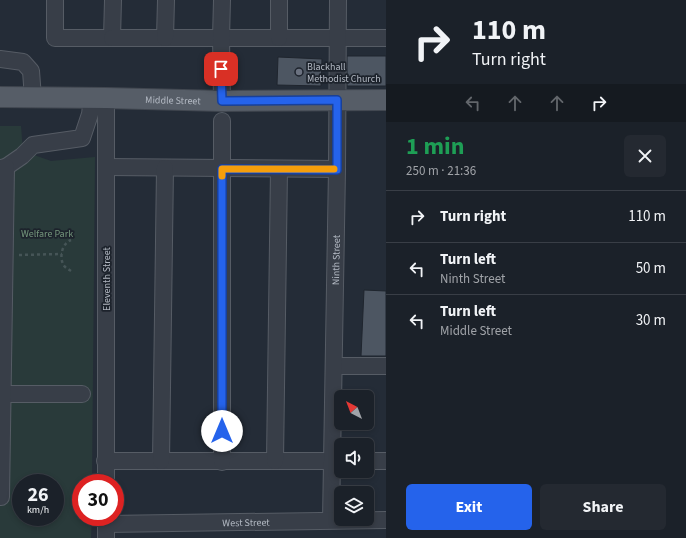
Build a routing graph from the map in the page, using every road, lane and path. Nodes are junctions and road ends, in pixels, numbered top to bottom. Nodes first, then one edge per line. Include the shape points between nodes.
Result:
1 (55, 0) edge
2 (113, 0) edge
3 (166, 0) edge
4 (222, 0) edge
5 (279, 0) edge
6 (338, 0) edge
7 (112, 38) junction
8 (165, 38) junction
9 (221, 38) junction
10 (279, 38) junction
11 (338, 38) junction
12 (386, 38) edge
13 (0, 59) edge
14 (0, 97) edge
15 (33, 98) junction
16 (99, 98) junction
17 (337, 100) junction
18 (386, 100) edge
19 (222, 101) junction
20 (222, 121) dead end
21 (106, 167) junction
22 (3, 168) edge
23 (164, 168) junction
24 (222, 169) junction
25 (279, 169) junction
26 (337, 170) junction
27 (71, 240) dead end
28 (62, 254) junction
29 (5, 255) junction
30 (70, 271) dead end
31 (334, 366) junction
32 (386, 366) edge
33 (4, 394) junction
34 (82, 394) dead end
35 (336, 438) edge
36 (105, 461) junction
37 (161, 461) junction
38 (275, 461) junction
39 (334, 461) edge
40 (374, 461) edge
41 (386, 461) edge
42 (222, 462) junction
43 (106, 474) edge
44 (335, 478) edge
45 (1, 497) dead end
46 (331, 520) junction
47 (386, 520) edge
48 (124, 526) edge

1 - 7 street via 55,38
2 - 7 street
3 - 8 street
4 - 9 street
5 - 10 street
6 - 11 street, Ninth Street
7 - 8 street
8 - 9 street
9 - 10 street
9 - 19 street
10 - 11 street
11 - 12 street
11 - 17 street, Ninth Street
13 - 15 street via 23,62 31,71
14 - 15 main road, Middle Street
15 - 16 main road, Middle Street
16 - 19 main road, Middle Street
16 - 21 street, Eleventh Street
16 - 22 street via 90,114 82,138 33,145 22,156
17 - 18 main road, Middle Street
17 - 19 main road, Middle Street
17 - 26 street, Ninth Street
20 - 24 street
21 - 23 street
21 - 36 street, Eleventh Street
22 - 29 street
23 - 24 street
23 - 37 street
24 - 25 street
24 - 42 street
25 - 26 street
25 - 38 street
26 - 31 street, Ninth Street
27 - 28 path via 63,247
28 - 29 path
28 - 30 path via 64,266
29 - 33 street
31 - 32 street
31 - 35 street, Ninth Street
33 - 34 street
33 - 45 street
36 - 37 street
36 - 43 street, Eleventh Street
37 - 42 street
38 - 39 street
38 - 42 street
40 - 41 street
44 - 46 street, Ninth Street
46 - 47 street, West Street
46 - 48 street, West Street

